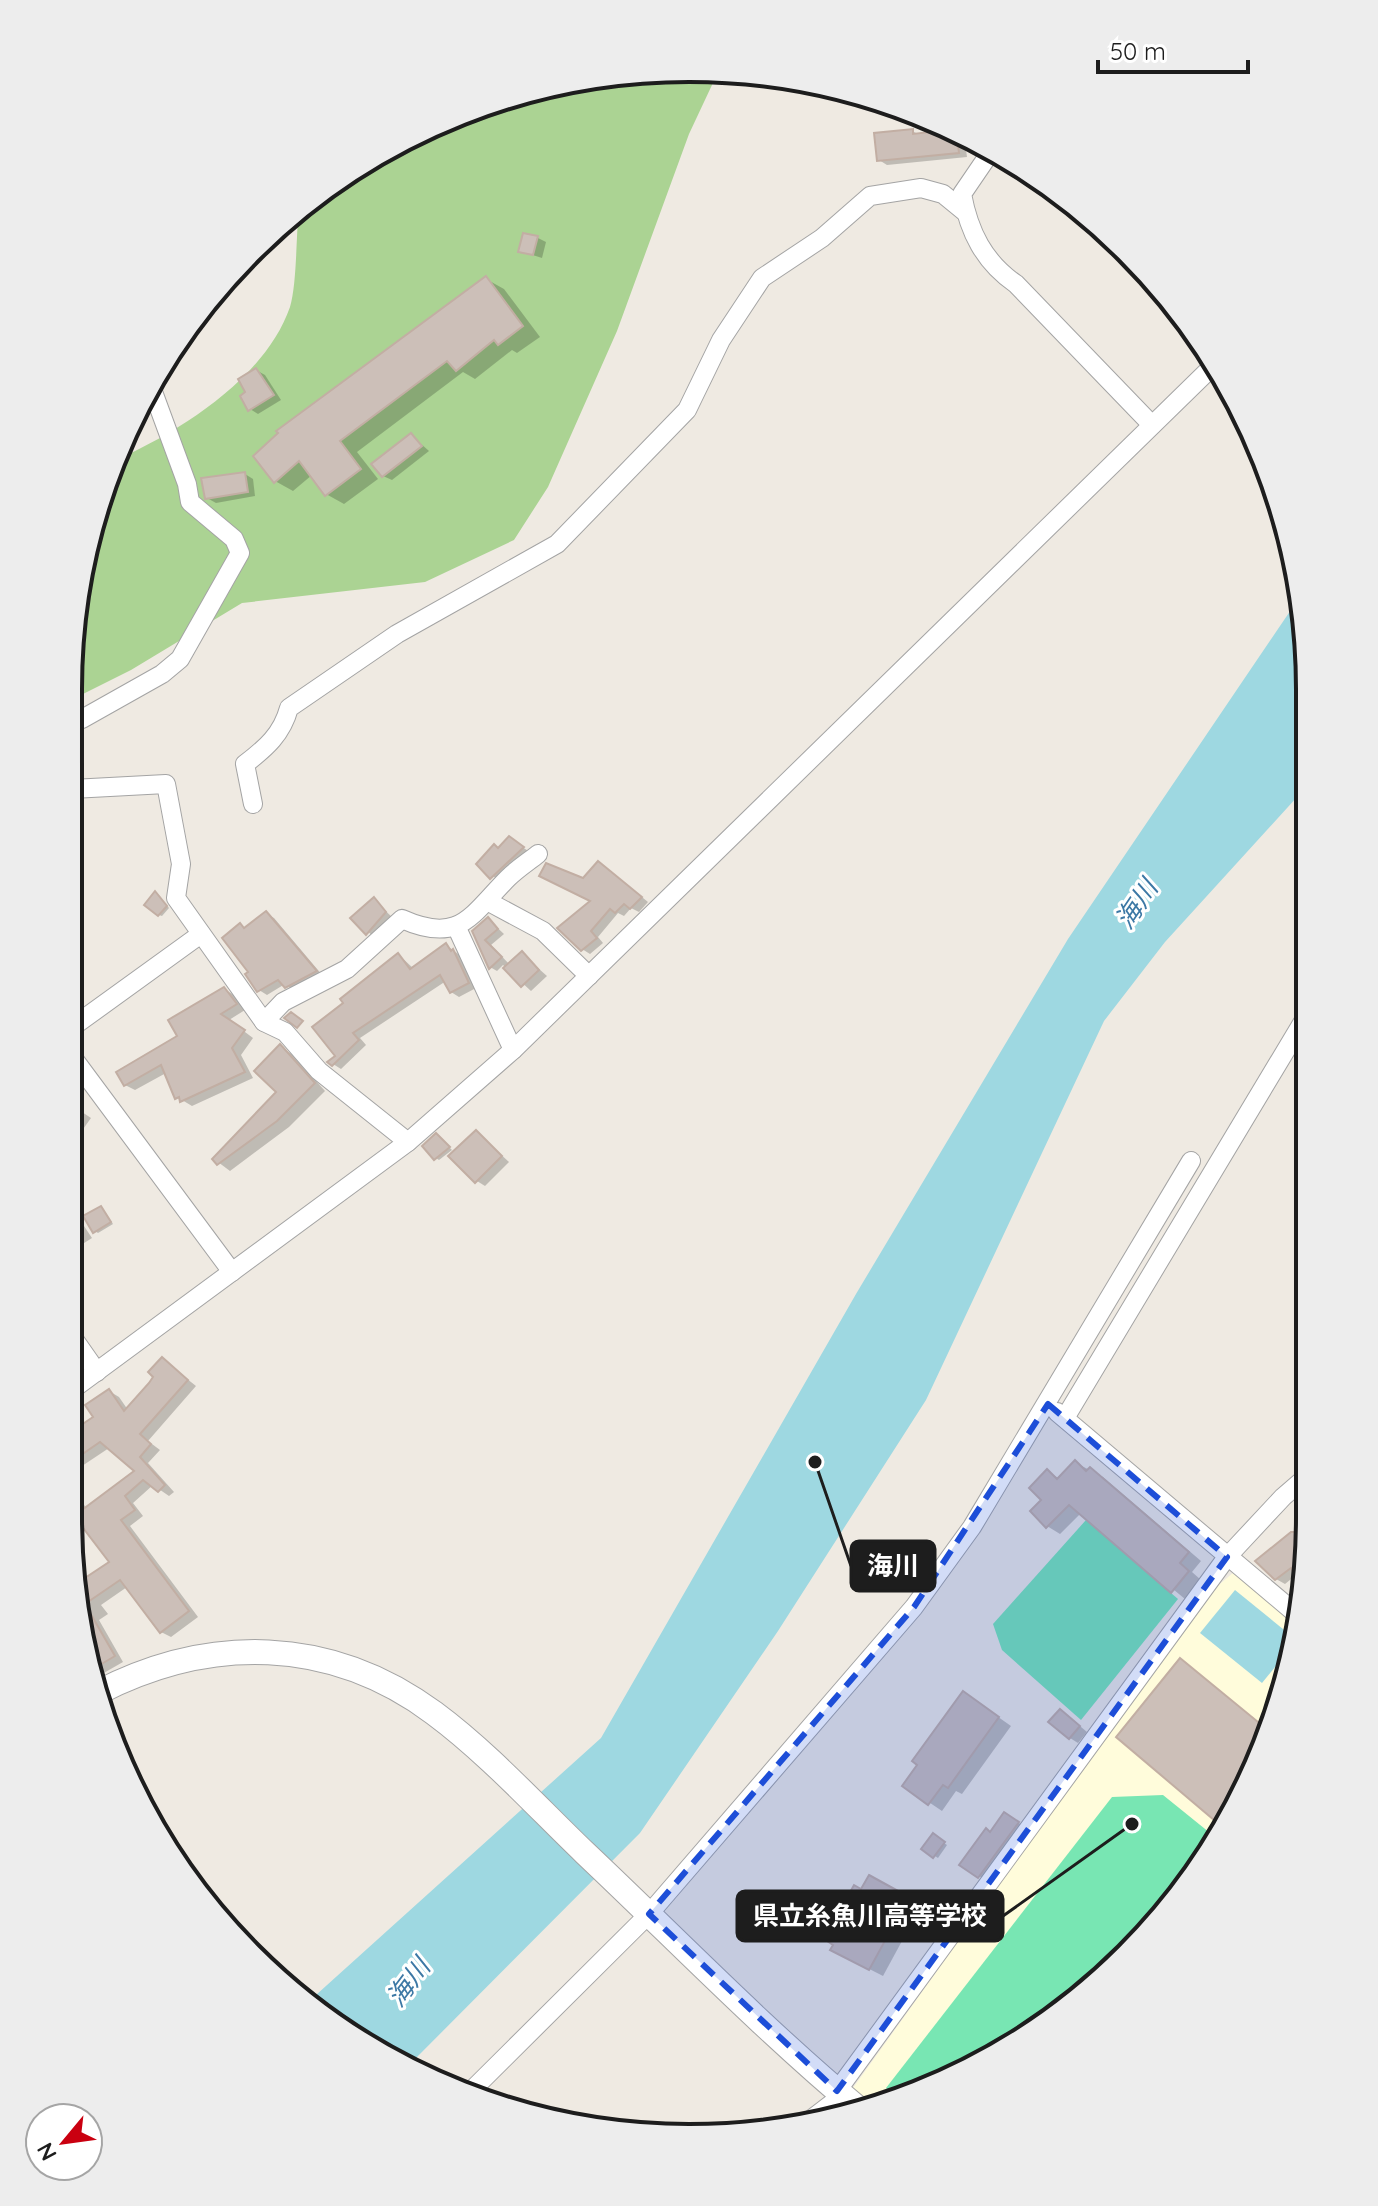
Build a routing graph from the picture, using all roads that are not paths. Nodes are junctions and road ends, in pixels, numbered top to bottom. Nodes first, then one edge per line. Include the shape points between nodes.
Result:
1 (985, 160) edge
2 (965, 212) junction
3 (1206, 372) edge
4 (156, 399) edge
5 (1152, 425) junction
6 (82, 718) edge
7 (82, 788) edge
8 (253, 804) dead end
9 (538, 854) dead end
10 (489, 902) junction
11 (456, 926) junction
12 (201, 934) junction
13 (589, 976) junction
14 (82, 1020) edge
15 (264, 1022) junction
16 (1296, 1033) edge
17 (513, 1050) junction
18 (82, 1070) edge
19 (408, 1142) junction
20 (1191, 1161) dead end
21 (232, 1272) junction
22 (82, 1351) edge
23 (97, 1372) junction
24 (82, 1383) edge
25 (1048, 1404) junction
26 (1065, 1418) junction
27 (1296, 1486) edge
28 (1227, 1557) junction
29 (1289, 1608) edge
30 (107, 1688) edge
31 (649, 1914) junction
32 (477, 2085) edge
33 (847, 2099) edge

1 - 2 street via 962,194
2 - 5 street via 993,268 1016,284
2 - 8 street via 943,194 921,188 870,196 822,238 762,278 721,340 687,410 557,544 397,634 289,708 268,746 245,764
3 - 5 street
4 - 6 street via 190,502 234,539 240,553 180,659
5 - 13 street
7 - 12 street via 166,784 181,864 176,898
9 - 10 street
10 - 11 street
10 - 13 street via 543,931
11 - 15 street via 427,930 402,919 347,969 283,1002
11 - 17 street
12 - 14 street
12 - 15 street
13 - 17 street
15 - 19 street via 285,1032 319,1071
16 - 26 street
17 - 19 street
18 - 21 street
19 - 21 street
20 - 25 street
21 - 23 street
22 - 23 street
23 - 24 street
25 - 26 street
25 - 31 street via 972,1527 914,1607
26 - 28 street
27 - 28 street
28 - 29 street
28 - 33 street
30 - 31 street via 148,1668 202,1654 261,1651 320,1659 401,1690 463,1736
31 - 32 street
31 - 33 street

